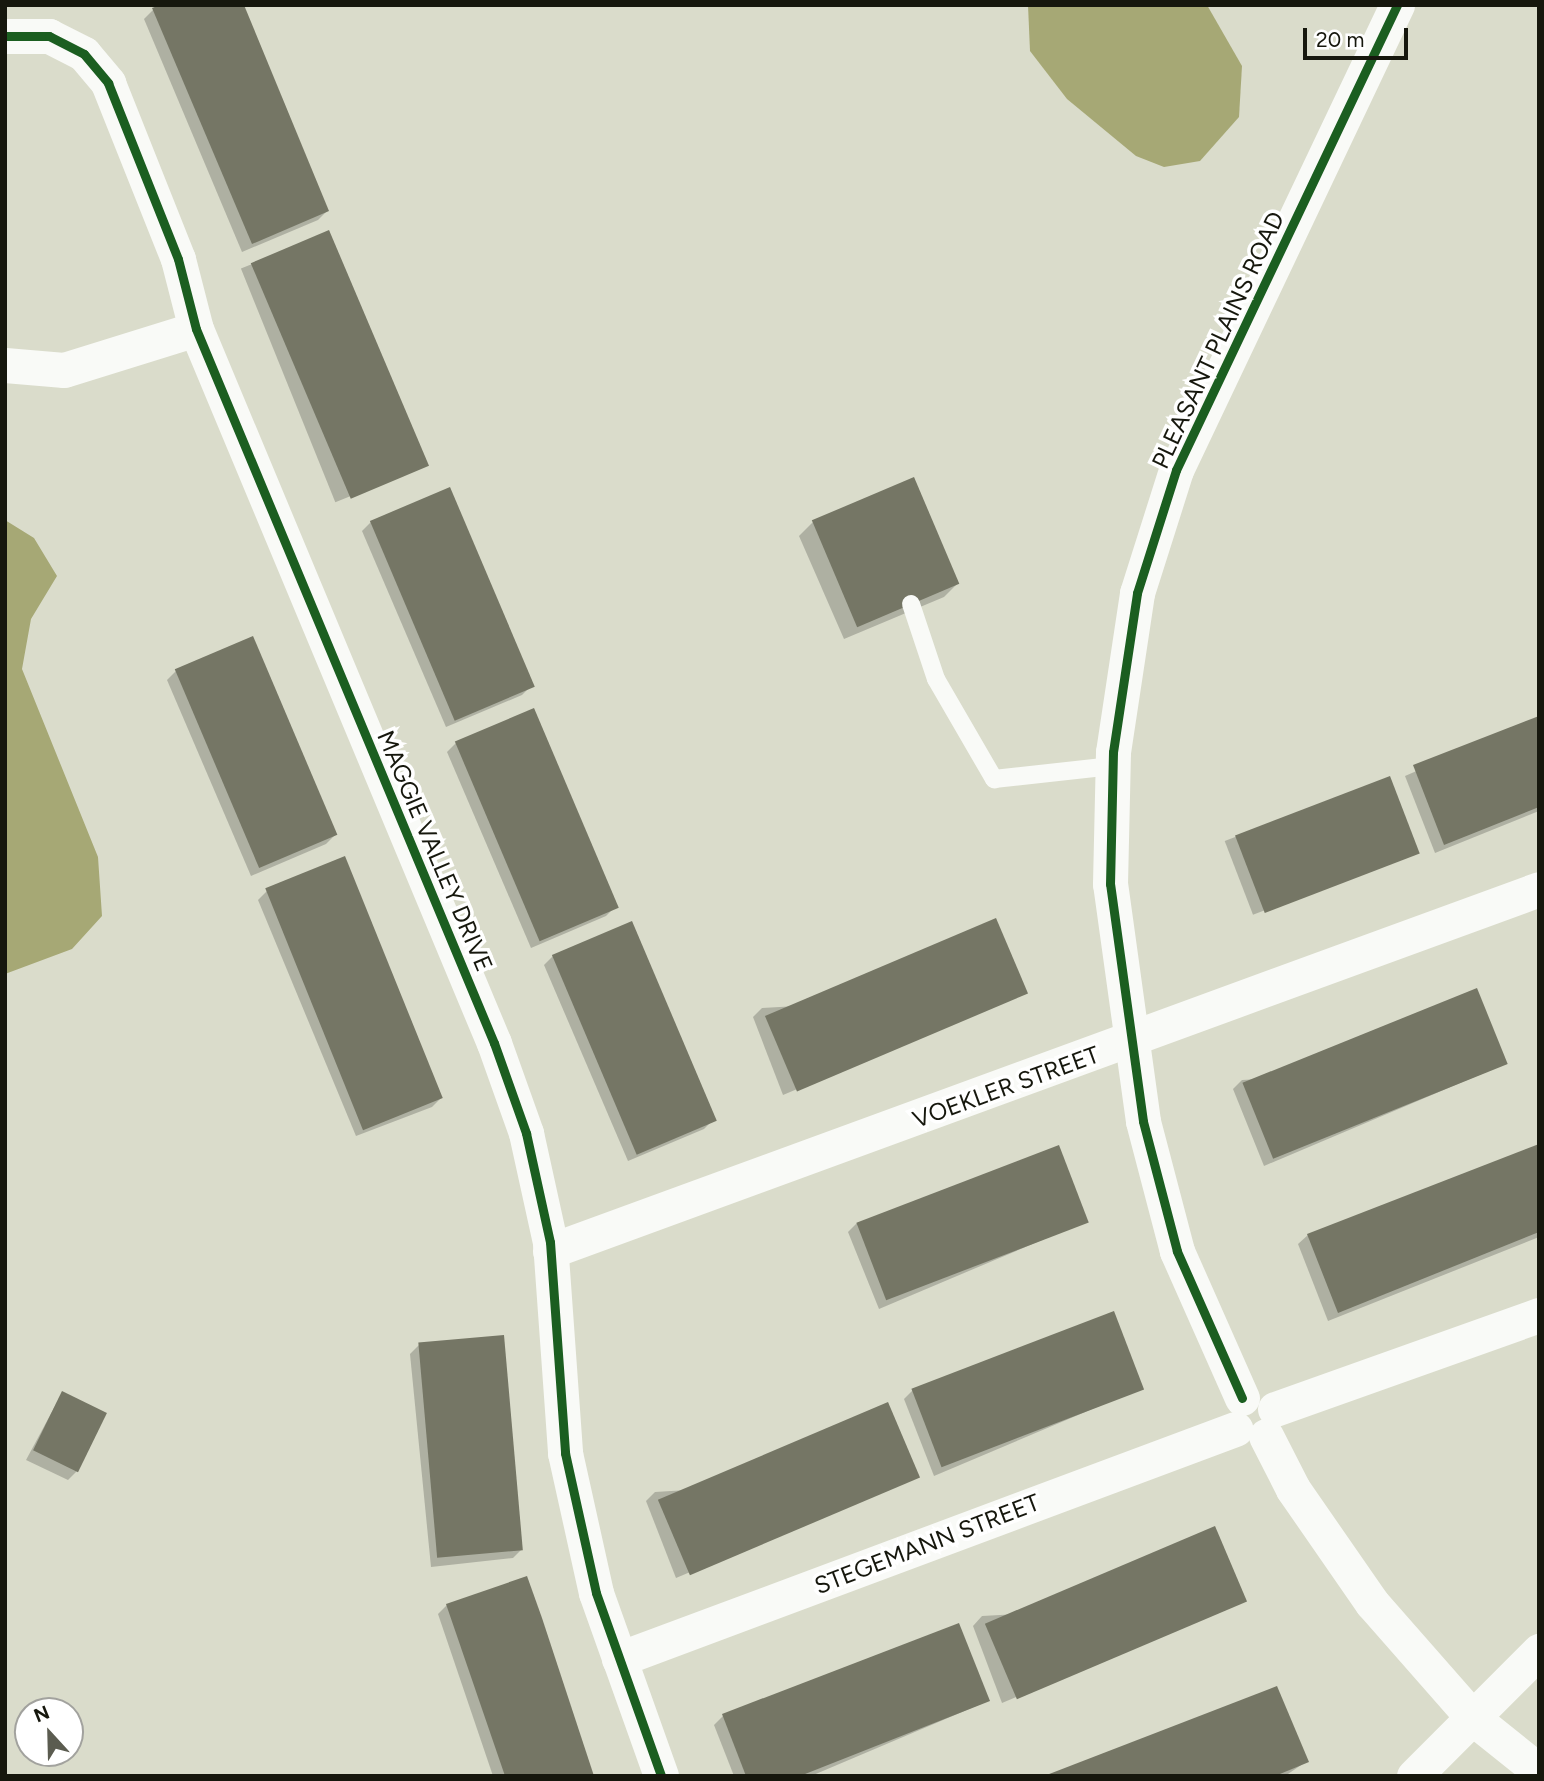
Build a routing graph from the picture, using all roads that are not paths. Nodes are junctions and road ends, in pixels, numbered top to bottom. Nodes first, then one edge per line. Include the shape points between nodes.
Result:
1 (1397, 5) edge
2 (5, 36) edge
3 (196, 329) junction
4 (5, 365) edge
5 (911, 604) dead end
6 (1112, 766) junction
7 (1539, 889) edge
8 (1132, 1042) junction
9 (550, 1251) junction
10 (1539, 1315) edge
11 (1254, 1418) junction
12 (1539, 1651) edge
13 (620, 1659) junction
14 (1474, 1719) junction
15 (1539, 1771) edge
16 (661, 1776) edge
17 (1414, 1776) edge

1 - 6 street, PLEASANT PLAINS ROAD via 1177,470 1138,593
2 - 3 street, MAGGIE VALLEY DRIVE via 49,36 84,54 108,83 178,259
3 - 4 street via 64,370
3 - 9 street, MAGGIE VALLEY DRIVE via 494,1043 526,1133
5 - 6 lane via 936,679 994,779
6 - 8 street, PLEASANT PLAINS ROAD via 1110,884
7 - 8 street, VOEKLER STREET
8 - 9 street, VOEKLER STREET
8 - 11 street, PLEASANT PLAINS ROAD via 1143,1121 1177,1251
9 - 13 street, MAGGIE VALLEY DRIVE via 565,1453 596,1593
10 - 11 street, STEGEMANN STREET
11 - 13 street, STEGEMANN STREET
11 - 14 street, PLEASANT PLAINS ROAD via 1293,1489 1372,1603
12 - 14 street
13 - 16 street, MAGGIE VALLEY DRIVE
14 - 15 street, PLEASANT PLAINS ROAD
14 - 17 street

